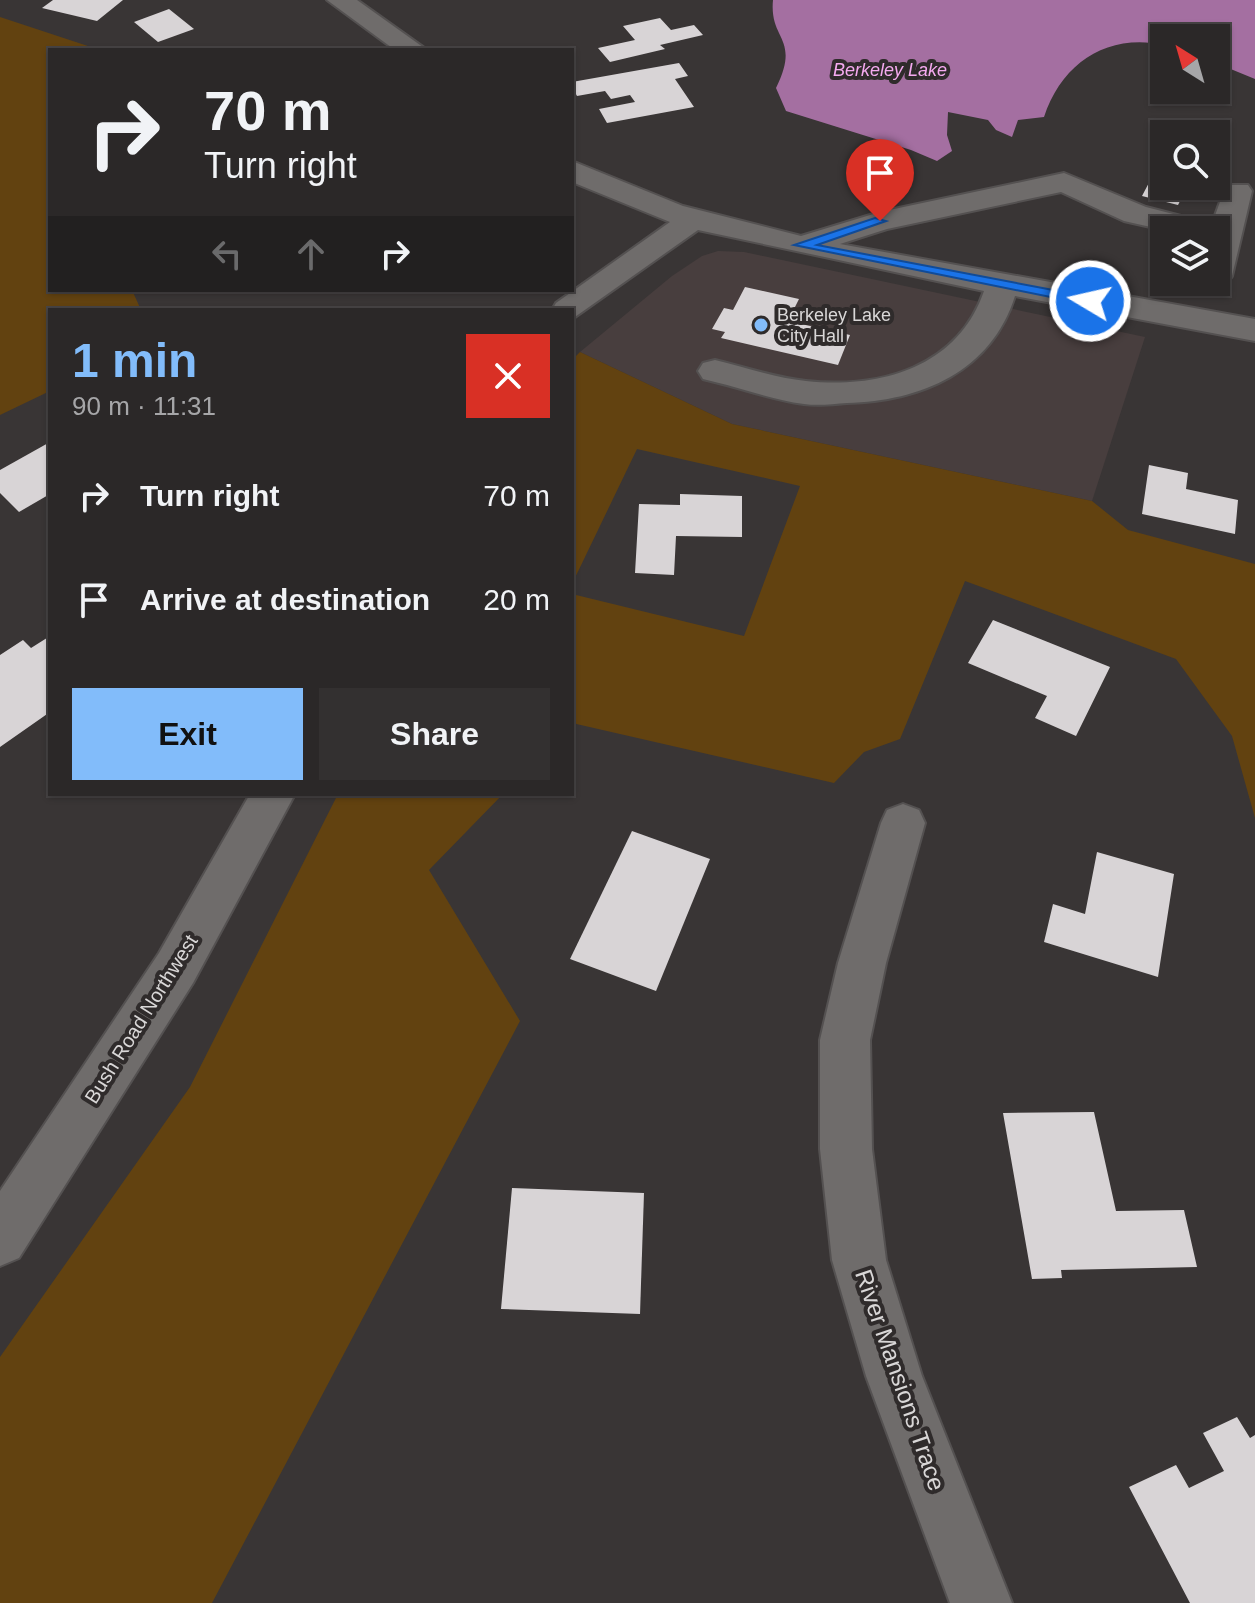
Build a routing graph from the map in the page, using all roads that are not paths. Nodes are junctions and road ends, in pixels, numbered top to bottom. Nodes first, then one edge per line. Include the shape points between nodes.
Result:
1 (340, 0) edge
2 (398, 12) dead end
3 (410, 47) edge
4 (574, 171) edge
5 (1237, 191) dead end
6 (1223, 216) edge
7 (1150, 218) edge
8 (692, 220) junction
9 (801, 245) junction
10 (1002, 286) junction
11 (1212, 296) edge
12 (571, 308) edge
13 (1207, 320) junction
14 (1255, 330) edge
15 (715, 371) dead end
16 (272, 796) edge
17 (903, 823) dead end
18 (0, 1239) edge
19 (981, 1603) edge

1 - 3 street
2 - 3 street
4 - 8 street
5 - 6 street
7 - 9 street via 1064,182 880,221
8 - 9 street
8 - 12 street
9 - 10 street
10 - 13 street
10 - 15 street via 991,319 968,348 920,381 873,391 806,393
11 - 13 street
13 - 14 street
16 - 18 street, Bush Road Northwest via 176,968
17 - 19 street, River Mansions Trace via 845,1040 846,1149 859,1260 894,1376

